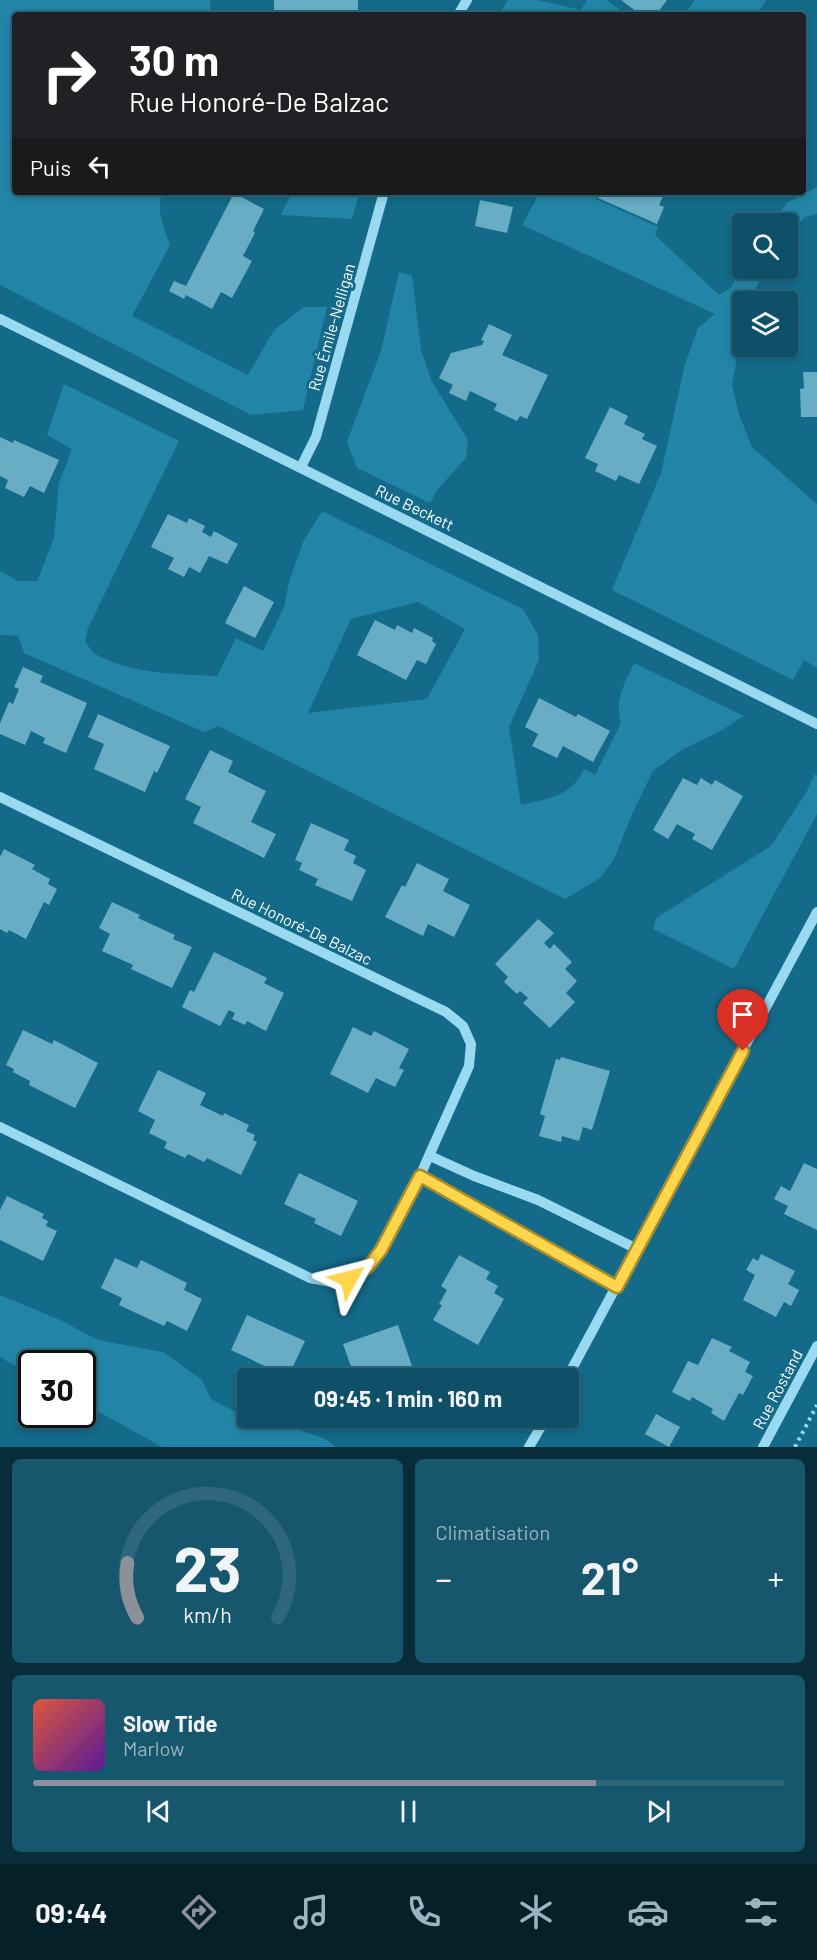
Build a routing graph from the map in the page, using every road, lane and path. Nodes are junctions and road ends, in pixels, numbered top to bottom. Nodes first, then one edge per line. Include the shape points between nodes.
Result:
1 (383, 195) edge
2 (0, 319) edge
3 (301, 467) junction
4 (817, 724) edge
5 (0, 797) edge
6 (817, 912) edge
7 (0, 1127) edge
8 (430, 1155) junction
9 (420, 1176) junction
10 (637, 1249) junction
11 (617, 1287) junction
12 (817, 1346) edge
13 (572, 1368) edge
14 (817, 1405) edge
15 (540, 1428) edge
16 (530, 1447) edge
17 (763, 1447) edge
18 (795, 1447) edge

1 - 3 street, Rue Émile-Nelligan via 316,437
2 - 3 street, Rue Beckett
3 - 4 street, Rue Beckett
5 - 8 street, Rue Honoré-De Balzac via 447,1012 463,1026 471,1044 469,1066
6 - 10 street
7 - 9 street, Rue Honoré-De Balzac via 310,1278 330,1282 349,1279 368,1267
8 - 9 street, Rue Honoré-De Balzac
8 - 10 street via 538,1200
9 - 11 street
10 - 11 street
11 - 13 street
12 - 17 street, Rue Rostand
14 - 18 path
15 - 16 street

